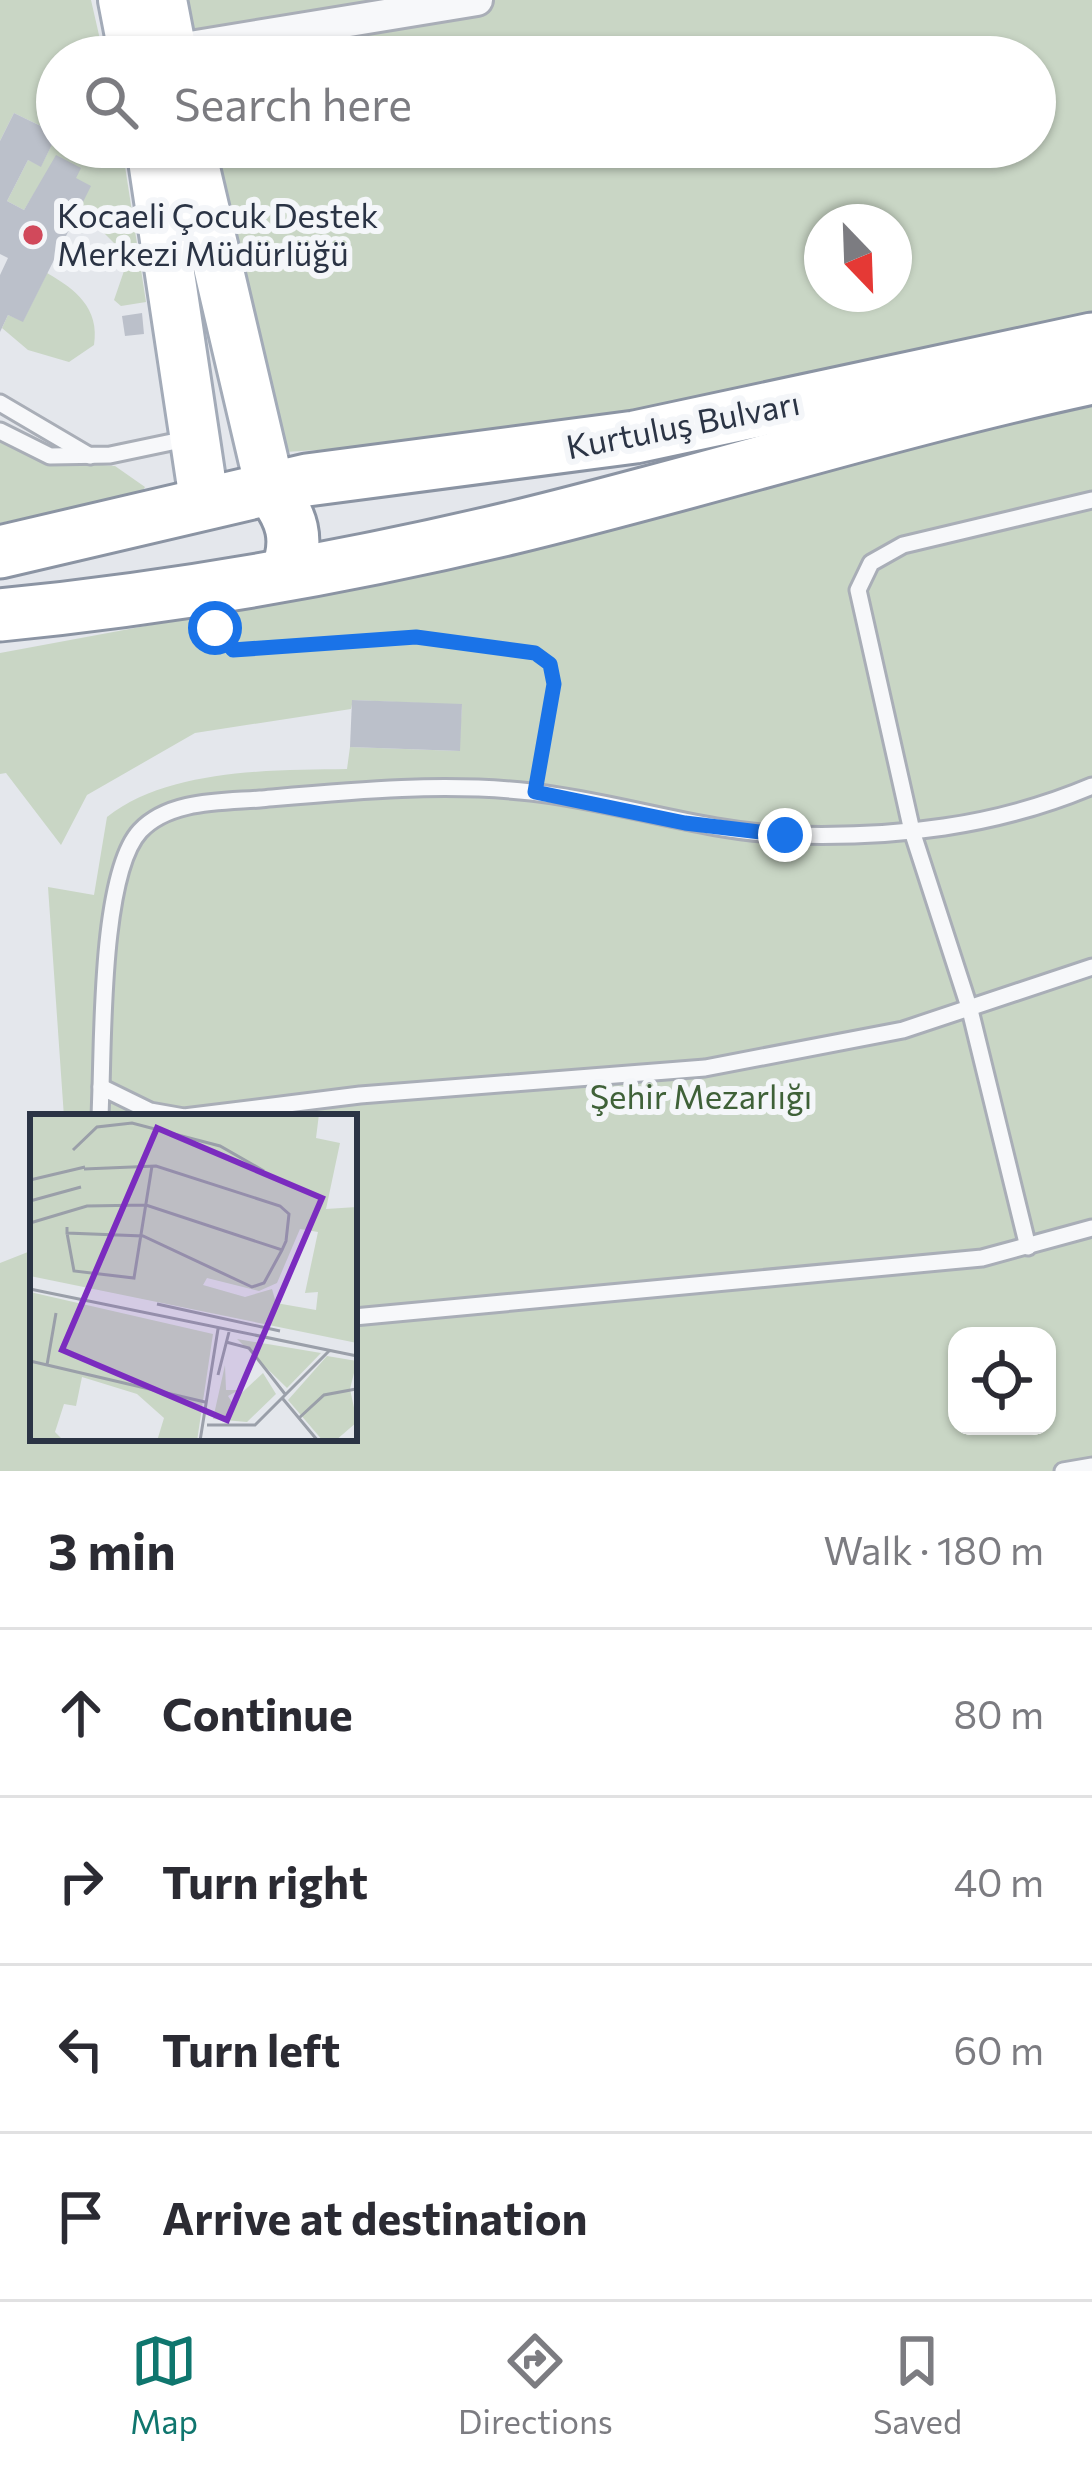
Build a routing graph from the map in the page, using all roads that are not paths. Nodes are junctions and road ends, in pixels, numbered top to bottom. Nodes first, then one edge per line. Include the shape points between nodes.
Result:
1 (123, 0) edge
2 (162, 0) edge
3 (477, 0) edge
4 (147, 36) edge
5 (161, 36) edge
6 (270, 36) edge
7 (154, 168) edge
8 (195, 168) edge
9 (1092, 339) edge
10 (1092, 378) edge
11 (0, 403) edge
12 (0, 430) edge
13 (194, 437) junction
14 (90, 456) junction
15 (270, 488) junction
16 (204, 500) junction
17 (1092, 500) edge
18 (0, 552) edge
19 (286, 574) junction
20 (214, 587) junction
21 (0, 615) edge
22 (1092, 786) edge
23 (912, 831) junction
24 (1092, 967) edge
25 (970, 1010) junction
26 (101, 1087) junction
27 (100, 1114) edge
28 (167, 1114) edge
29 (208, 1114) edge
30 (1092, 1228) edge
31 (1028, 1247) junction
32 (357, 1318) edge
33 (1092, 1466) edge
34 (1063, 1471) edge

1 - 4 main road
2 - 5 main road
3 - 6 street
7 - 13 main road
8 - 15 main road
9 - 15 highway, Kurtuluş Bulvarı via 634,437
10 - 19 highway, Kurtuluş Bulvarı via 826,440 511,528
11 - 14 lane
12 - 14 lane via 50,456
13 - 14 lane
13 - 16 main road
15 - 16 highway
15 - 19 highway via 293,525
16 - 18 highway
16 - 20 highway via 203,548
17 - 23 lane via 903,545 863,575 858,606
19 - 20 highway
20 - 21 highway
22 - 23 lane via 976,825
23 - 25 lane
23 - 26 lane via 742,831 535,792 441,787 182,807 143,827 124,855
24 - 25 lane
25 - 29 lane via 856,1042 705,1068
25 - 31 lane
26 - 27 lane
26 - 28 lane
30 - 31 lane
31 - 32 lane
33 - 34 lane

